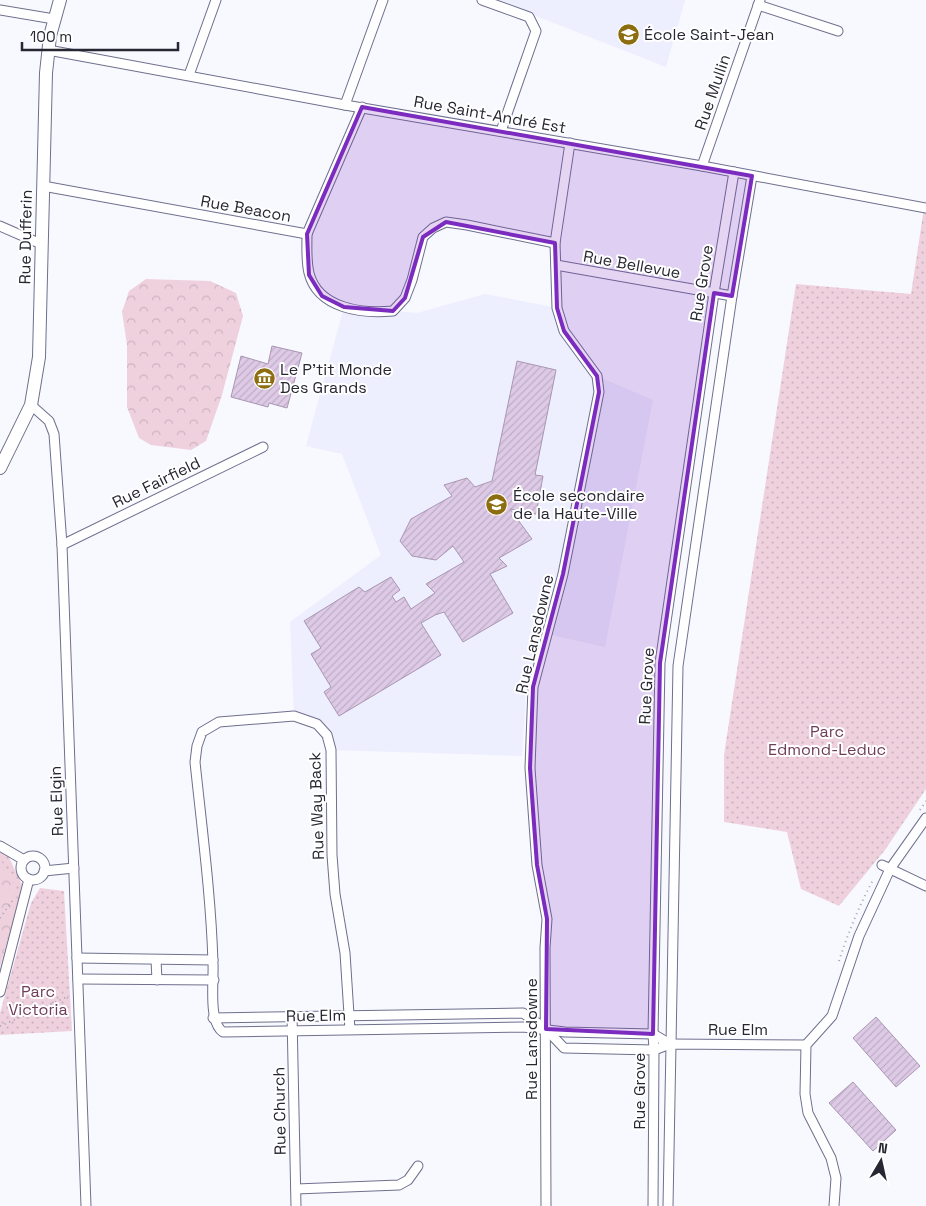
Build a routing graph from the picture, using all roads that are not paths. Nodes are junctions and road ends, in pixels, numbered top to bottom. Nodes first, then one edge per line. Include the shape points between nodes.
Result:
1 (60, 0) edge
2 (216, 0) edge
3 (383, 0) edge
4 (482, 0) edge
5 (759, 2) edge
6 (0, 10) edge
7 (54, 19) junction
8 (838, 31) dead end
9 (48, 50) junction
10 (189, 75) junction
11 (345, 104) junction
12 (362, 107) junction
13 (501, 131) junction
14 (570, 143) junction
15 (702, 166) junction
16 (734, 172) junction
17 (752, 176) junction
18 (43, 186) junction
19 (926, 208) edge
20 (0, 226) edge
21 (307, 234) junction
22 (555, 243) junction
23 (41, 244) junction
24 (556, 265) junction
25 (714, 293) junction
26 (732, 296) junction
27 (31, 405) junction
28 (263, 446) dead end
29 (1, 464) edge
30 (62, 545) junction
31 (926, 818) edge
32 (0, 846) edge
33 (24, 860) junction
34 (882, 865) dead end
35 (74, 868) junction
36 (890, 870) junction
37 (44, 871) junction
38 (29, 879) junction
39 (926, 886) edge
40 (77, 958) junction
41 (156, 960) junction
42 (213, 960) junction
43 (78, 979) junction
44 (157, 980) junction
45 (214, 980) junction
46 (0, 992) edge
47 (426, 1014) junction
48 (350, 1015) junction
49 (292, 1016) junction
50 (213, 1018) junction
51 (426, 1027) junction
52 (546, 1029) junction
53 (293, 1030) junction
54 (350, 1030) junction
55 (653, 1034) junction
56 (670, 1044) junction
57 (806, 1044) junction
58 (654, 1050) junction
59 (418, 1166) dead end
60 (296, 1189) junction
61 (86, 1206) edge
62 (296, 1206) edge
63 (546, 1206) edge
64 (653, 1206) edge
65 (668, 1206) edge
66 (834, 1206) edge

1 - 7 main road, Rue Dufferin
2 - 10 street
3 - 11 street
4 - 13 street via 529,18 536,31
5 - 8 street
5 - 15 street, Rue Mullin
6 - 7 street
7 - 9 main road, Rue Dufferin
9 - 10 street, Rue Saint-André Est
9 - 18 main road, Rue Dufferin
10 - 11 street, Rue Saint-André Est
11 - 12 street, Rue Saint-André Est
12 - 13 street, Rue Saint-André Est
12 - 21 street, Rue Beacon
13 - 14 street, Rue Saint-André Est
14 - 15 street, Rue Saint-André Est
14 - 22 street, Rue Lansdowne
15 - 16 street, Rue Saint-André Est
16 - 17 street, Rue Saint-André Est
16 - 25 street, Rue Grove
17 - 19 street, Rue Saint-André Est
17 - 26 street, Rue Grove
18 - 21 street, Rue Beacon
18 - 23 main road, Rue Dufferin
20 - 23 street
21 - 22 street via 310,275 322,296 344,307 376,313 393,312 405,298 422,237 446,222
22 - 24 street, Rue Lansdowne
23 - 27 main road, Rue Dufferin via 39,357
24 - 25 street, Rue Bellevue
24 - 52 street, Rue Lansdowne via 557,308 564,331 597,376 599,392 563,574 533,687 530,768 537,865 547,919
25 - 26 street, Rue Bellevue
25 - 55 street, Rue Grove via 660,663
26 - 56 street, Rue Grove via 678,666
27 - 29 main road, Rue Dufferin
27 - 30 street, Rue Elgin via 49,421 54,434
28 - 30 street, Rue Fairfield
30 - 35 street, Rue Elgin
31 - 36 street
32 - 33 street
33 - 37 street via 37,857 43,863
33 - 38 street via 22,873
34 - 36 street
35 - 37 street
35 - 40 street, Rue Elgin
36 - 39 street
36 - 57 street via 859,936 832,1016
37 - 38 street via 38,879
38 - 46 street
40 - 41 street
40 - 43 street, Rue Elgin
41 - 42 street
41 - 44 street
42 - 45 street
42 - 48 street, Rue Way Back via 195,762 202,732 218,722 294,716 317,724 327,735 332,750 332,855
43 - 44 street
43 - 61 street, Rue Elgin
44 - 45 street
45 - 50 street
47 - 48 street, Rue Elm
47 - 51 street
47 - 52 street, Rue Elm via 523,1013
48 - 49 street, Rue Elm
48 - 54 street, Rue Way Back
49 - 50 street, Rue Elm
49 - 53 street, Rue Church
50 - 53 street, Rue Elm via 223,1032
51 - 52 street, Rue Elm
51 - 54 street, Rue Elm
52 - 55 street, Rue Elm
52 - 58 street, Rue Elm via 564,1048
52 - 63 street, Rue Lansdowne
53 - 54 street, Rue Elm
53 - 60 street, Rue Church
55 - 56 street, Rue Elm
55 - 58 street, Rue Grove
56 - 57 street, Rue Elm
56 - 58 street, Rue Elm
56 - 65 street, Rue Grove
57 - 66 street via 808,1113 831,1158 836,1178
58 - 64 street, Rue Grove
59 - 60 street via 408,1180 398,1185
60 - 62 street, Rue Church

